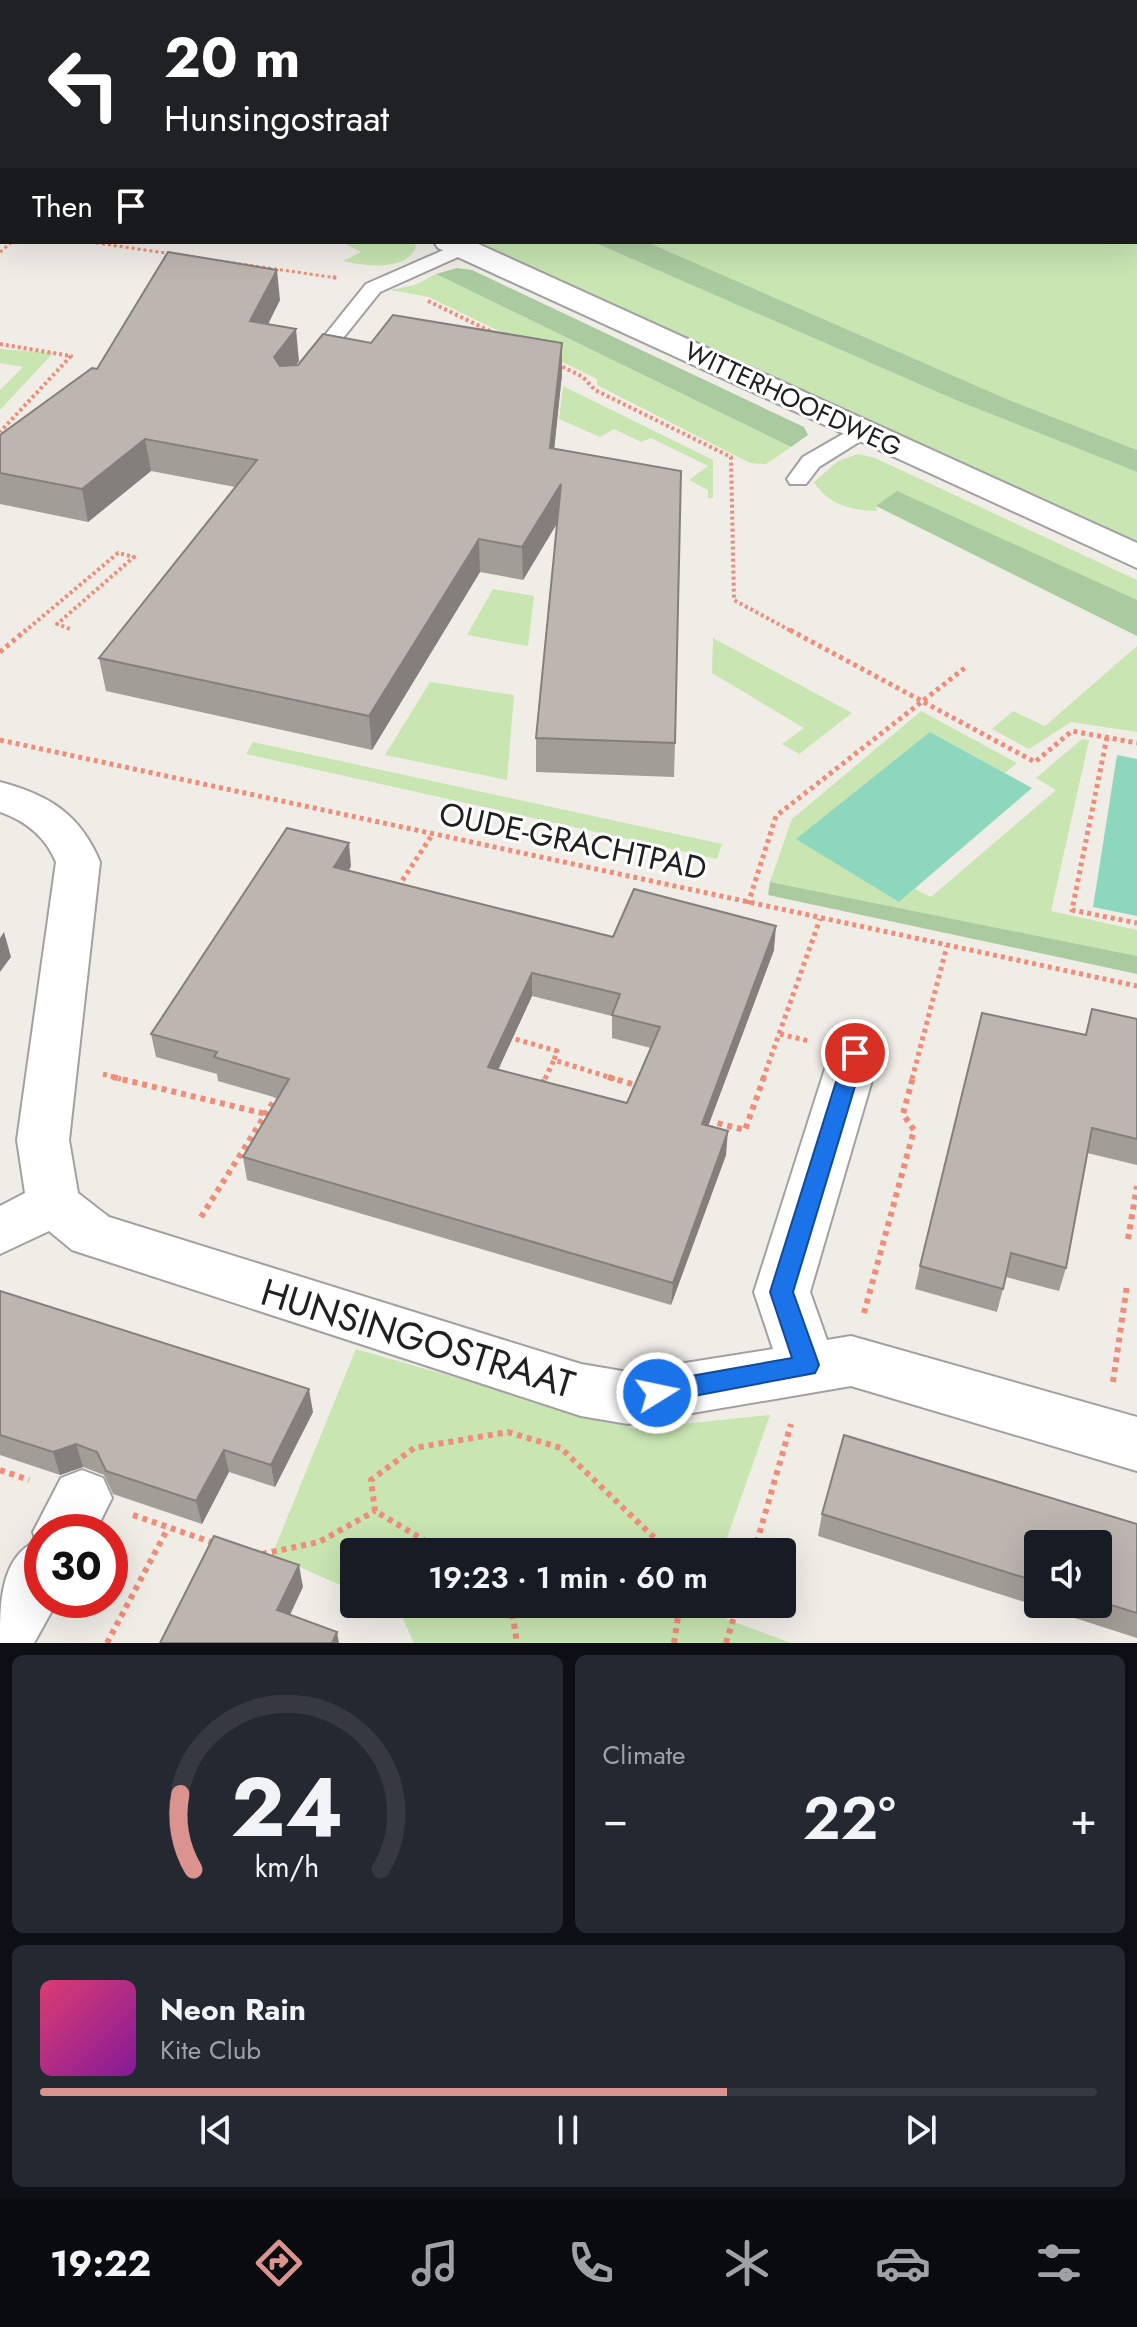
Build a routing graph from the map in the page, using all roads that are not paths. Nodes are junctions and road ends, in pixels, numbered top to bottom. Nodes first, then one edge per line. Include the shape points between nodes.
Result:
1 (456, 245) edge
2 (300, 378) edge
3 (862, 430) junction
4 (798, 479) dead end
5 (1137, 557) edge
6 (0, 797) edge
7 (855, 1053) dead end
8 (53, 1204) junction
9 (0, 1232) edge
10 (829, 1363) junction
11 (1121, 1439) edge
12 (24, 1599) edge
13 (0, 1641) edge

1 - 2 lane via 373,288
1 - 3 street, WITTERHOOFDWEG
3 - 4 lane via 811,462
3 - 5 street, WITTERHOOFDWEG
6 - 8 street via 48,815 71,842 78,862 43,1140
7 - 10 street via 782,1292
8 - 9 street
8 - 10 street, HUNSINGOSTRAAT via 91,1234 581,1390 628,1398
10 - 11 street, HUNSINGOSTRAAT
12 - 13 street

